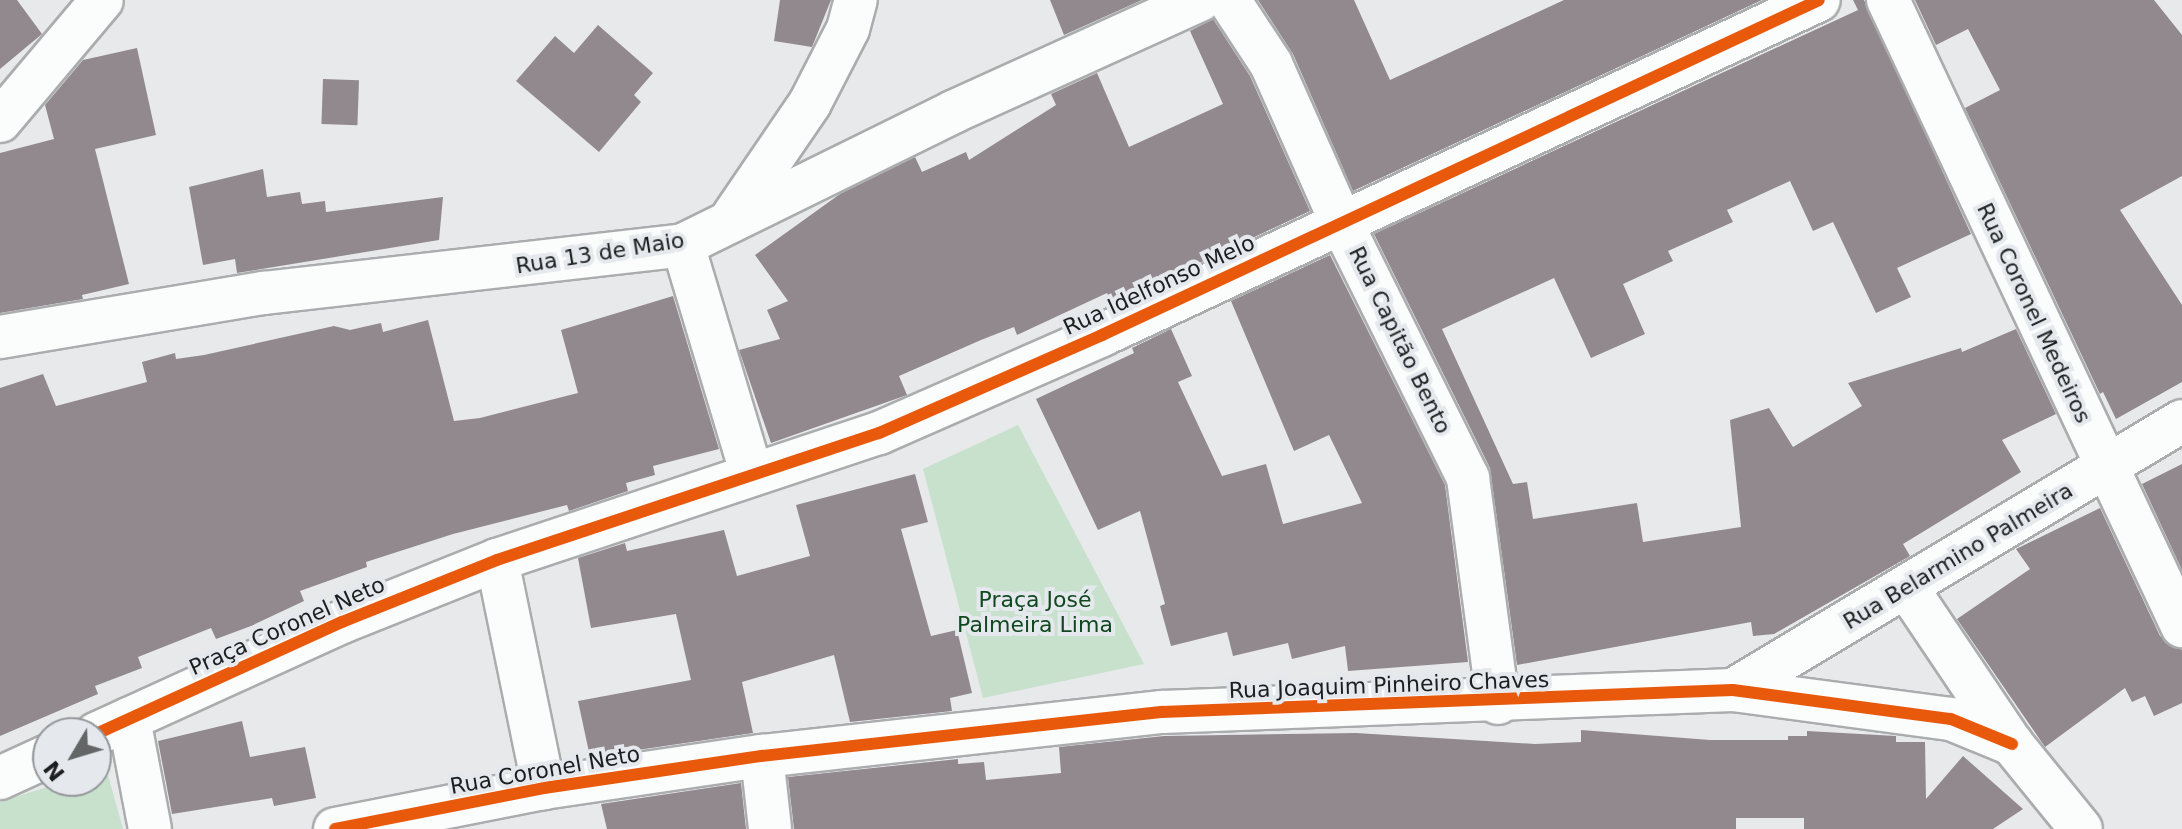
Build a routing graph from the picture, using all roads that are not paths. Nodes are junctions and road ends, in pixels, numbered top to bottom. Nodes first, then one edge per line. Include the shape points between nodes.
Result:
1 (102, 0) edge
2 (856, 0) edge
3 (1200, 0) edge
4 (1229, 0) edge
5 (1819, 0) edge
6 (1888, 0) edge
7 (0, 121) edge
8 (732, 217) junction
9 (1340, 220) junction
10 (683, 245) junction
11 (0, 337) edge
12 (2182, 421) edge
13 (2106, 466) junction
14 (751, 472) junction
15 (497, 560) junction
16 (1907, 588) junction
17 (2182, 626) edge
18 (1733, 690) junction
19 (1498, 703) junction
20 (112, 727) edge
21 (2012, 744) junction
22 (762, 756) junction
23 (32, 763) edge
24 (0, 778) edge
25 (544, 788) junction
26 (150, 829) edge
27 (335, 829) edge
28 (770, 829) edge
29 (2081, 829) edge

1 - 7 street
2 - 8 street via 848,29 810,103
3 - 8 street, Rua 13 de Maio
4 - 9 street, Rua Capitão Bento via 1271,64
5 - 9 street, Rua Idelfonso Melo
6 - 13 street, Rua Coronel Medeiros
8 - 10 street, Rua 13 de Maio
9 - 14 street, Rua Idelfonso Melo via 1102,335 879,433
9 - 19 street, Rua Capitão Bento via 1468,478
10 - 11 street, Rua 13 de Maio via 264,293
10 - 14 street
12 - 13 street, Rua Belarmino Palmeira
13 - 16 street, Rua Belarmino Palmeira
13 - 17 street, Rua Coronel Medeiros
14 - 15 street, Rua Idelfonso Melo
15 - 20 street, Praça Coronel Neto via 342,622
15 - 25 street
16 - 18 street, Rua Belarmino Palmeira
16 - 21 street
18 - 19 street, Rua Joaquim Pinheiro Chaves
18 - 21 street, Rua Joaquim Pinheiro Chaves via 1951,719
19 - 22 street, Rua Joaquim Pinheiro Chaves via 1162,712
20 - 26 street
21 - 29 street
22 - 25 street, Rua Coronel Neto
22 - 28 street
23 - 24 street
25 - 27 street, Rua Coronel Neto

